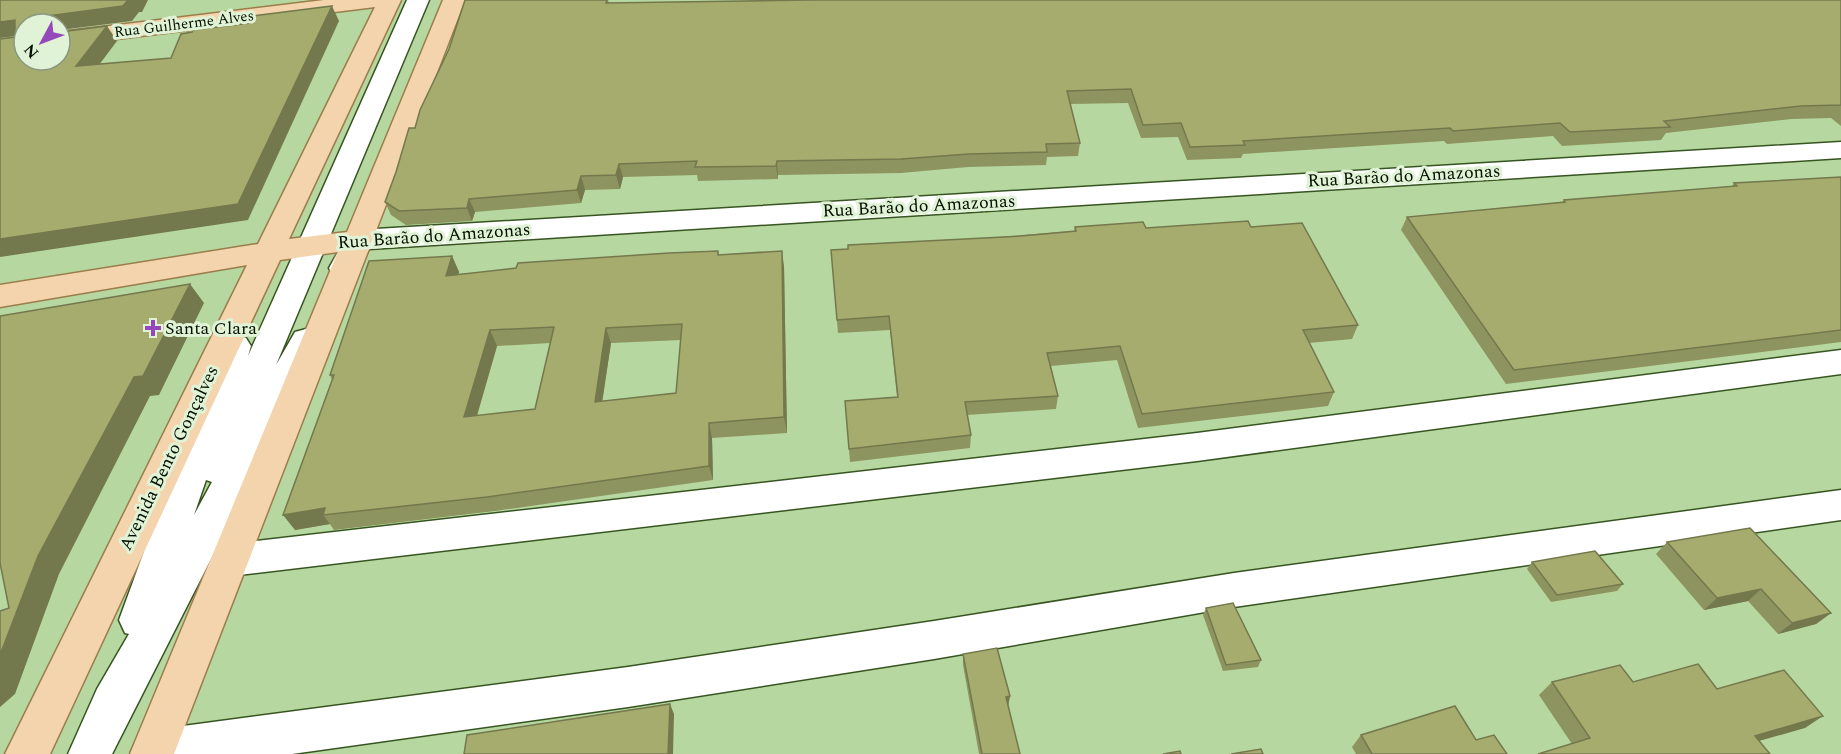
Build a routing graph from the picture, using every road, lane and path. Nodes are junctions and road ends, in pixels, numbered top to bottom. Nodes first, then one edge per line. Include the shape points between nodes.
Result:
1 (379, 0) edge
2 (390, 0) edge
3 (418, 0) edge
4 (454, 0) edge
5 (72, 38) edge
6 (1841, 150) edge
7 (359, 240) junction
8 (314, 246) junction
9 (268, 252) junction
10 (0, 296) edge
11 (1841, 362) edge
12 (1841, 505) edge
13 (230, 560) junction
14 (97, 739) edge
15 (152, 753) edge
16 (27, 754) edge

1 - 5 main road, Rua Guilherme Alves
2 - 9 main road, Avenida Bento Gonçalves
3 - 8 street
4 - 7 main road
6 - 7 street, Rua Barão do Amazonas
7 - 8 main road, Rua Barão do Amazonas
7 - 13 main road
7 - 14 street
8 - 9 main road, Rua Barão do Amazonas
8 - 14 street
9 - 10 main road, Rua Barão do Amazonas
9 - 14 street
9 - 16 main road, Avenida Bento Gonçalves
11 - 13 street via 1197,447
12 - 15 street via 1234,590 628,687
13 - 15 main road

